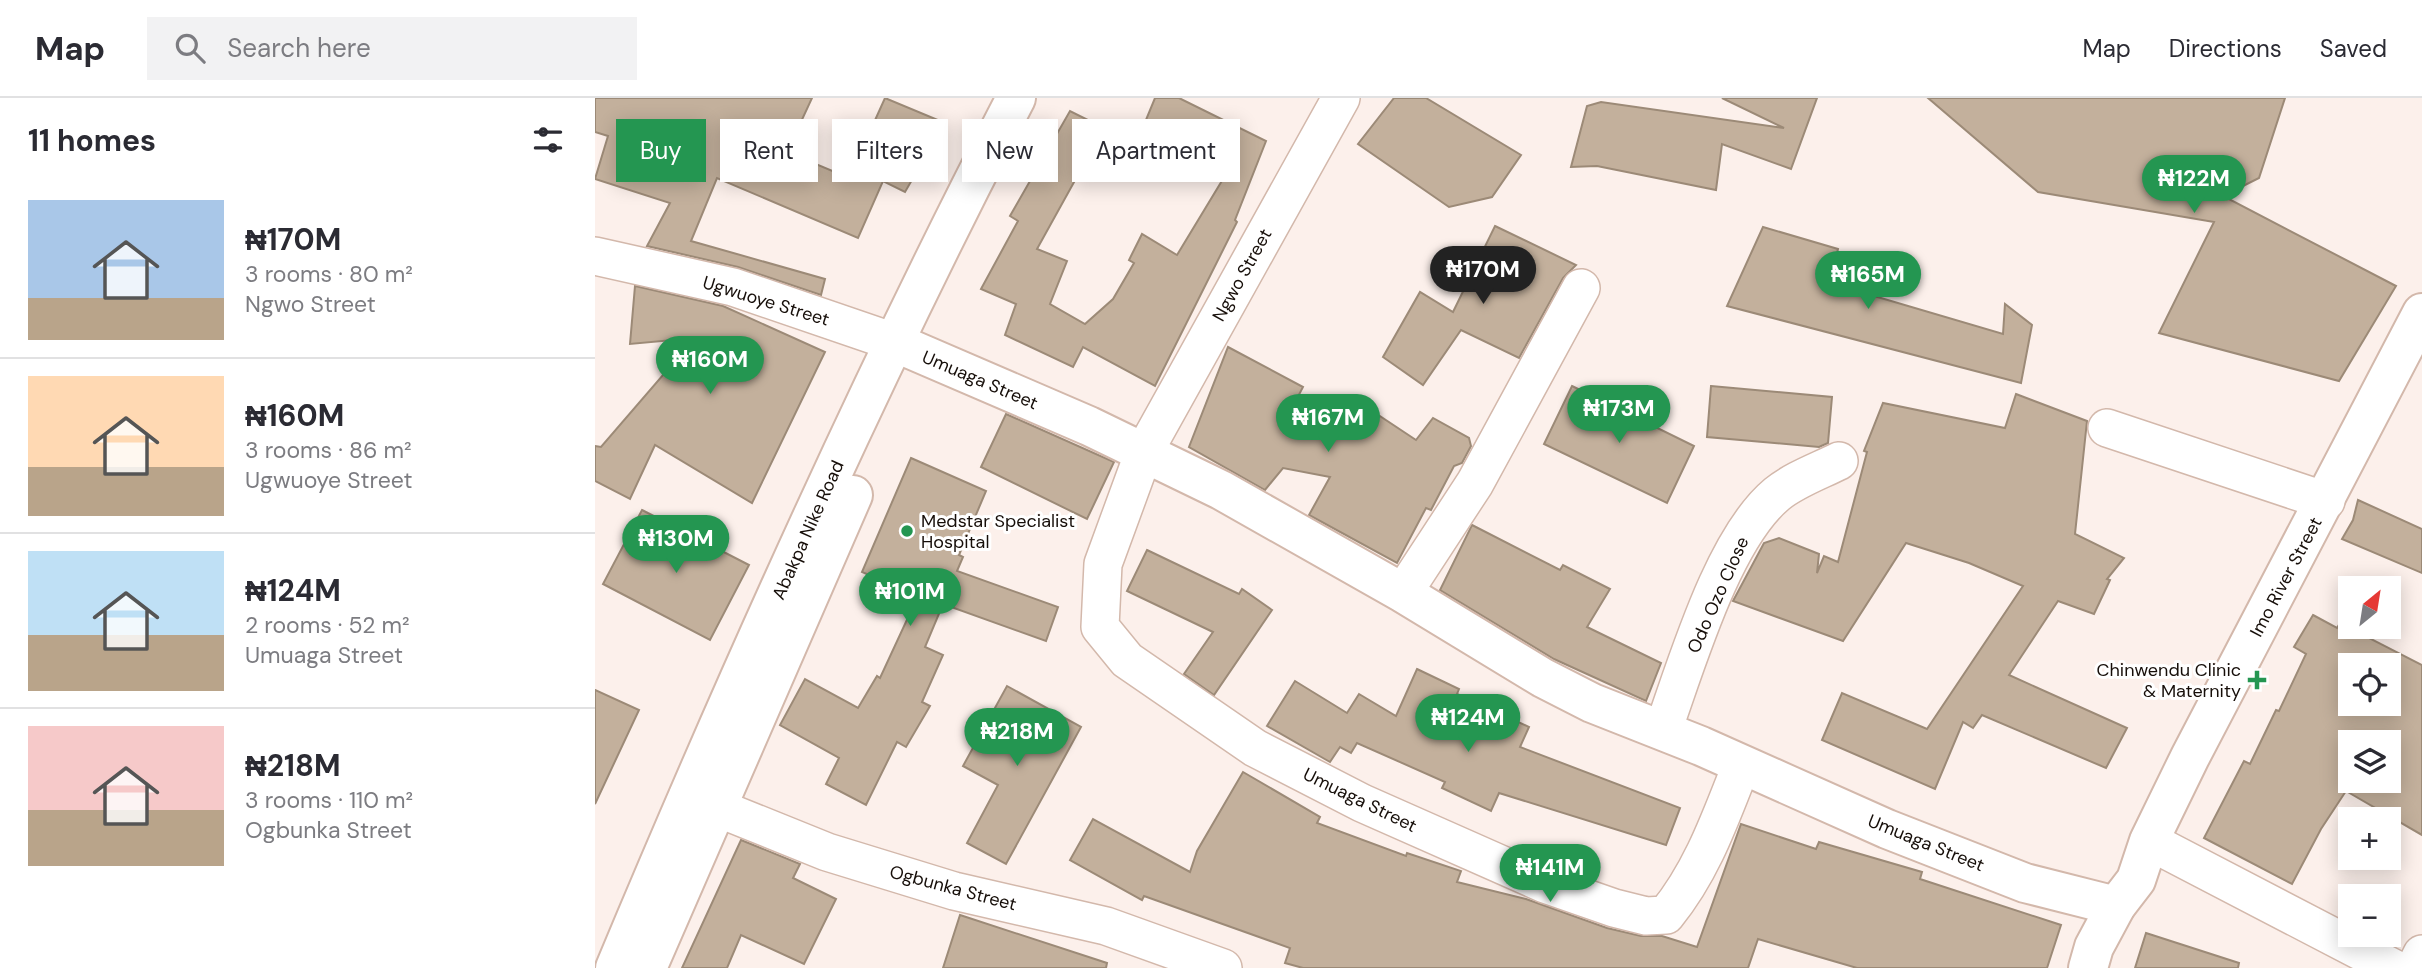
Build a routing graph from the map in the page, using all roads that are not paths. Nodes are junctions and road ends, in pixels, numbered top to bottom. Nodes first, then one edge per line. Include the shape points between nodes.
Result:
1 (1016, 98) edge
2 (1041, 98) edge
3 (1341, 98) edge
4 (595, 256) edge
5 (1581, 288) dead end
6 (2422, 313) edge
7 (905, 348) junction
8 (2107, 428) dead end
9 (1143, 452) junction
10 (1839, 461) dead end
11 (2326, 501) junction
12 (1403, 593) junction
13 (1663, 730) junction
14 (1741, 766) junction
15 (701, 802) junction
16 (2149, 841) junction
17 (2116, 906) junction
18 (2422, 954) edge
19 (615, 968) edge
20 (647, 968) edge
21 (1223, 968) edge
22 (2088, 968) edge
23 (2393, 968) edge
24 (2415, 968) edge

1 - 7 street, Abakpa Nike Road
2 - 7 street, Abakpa Nike Road
3 - 9 street, Ngwo Street
4 - 7 street, Ugwuoye Street via 733,287
5 - 12 street via 1475,483
6 - 11 street, Imo River Street
7 - 9 street, Umuaga Street
7 - 15 street, Abakpa Nike Road
8 - 11 street
9 - 12 street, Umuaga Street via 1221,490
9 - 14 street, Umuaga Street via 1103,564 1100,627 1127,660 1255,748 1362,803 1545,884 1646,916 1666,915 1688,888
10 - 13 street, Odo Ozo Close via 1778,493 1755,517 1710,606
11 - 16 street, Imo River Street
12 - 13 street, Umuaga Street via 1543,678
13 - 14 street, Umuaga Street
14 - 17 street, Umuaga Street via 2025,883
15 - 19 street, Abakpa Nike Road
15 - 20 street, Abakpa Nike Road
15 - 21 street, Ogbunka Street via 827,852 954,891 1106,926
16 - 17 street, Imo River Street via 2136,880
16 - 23 street
17 - 22 street, Imo River Street
18 - 24 street

